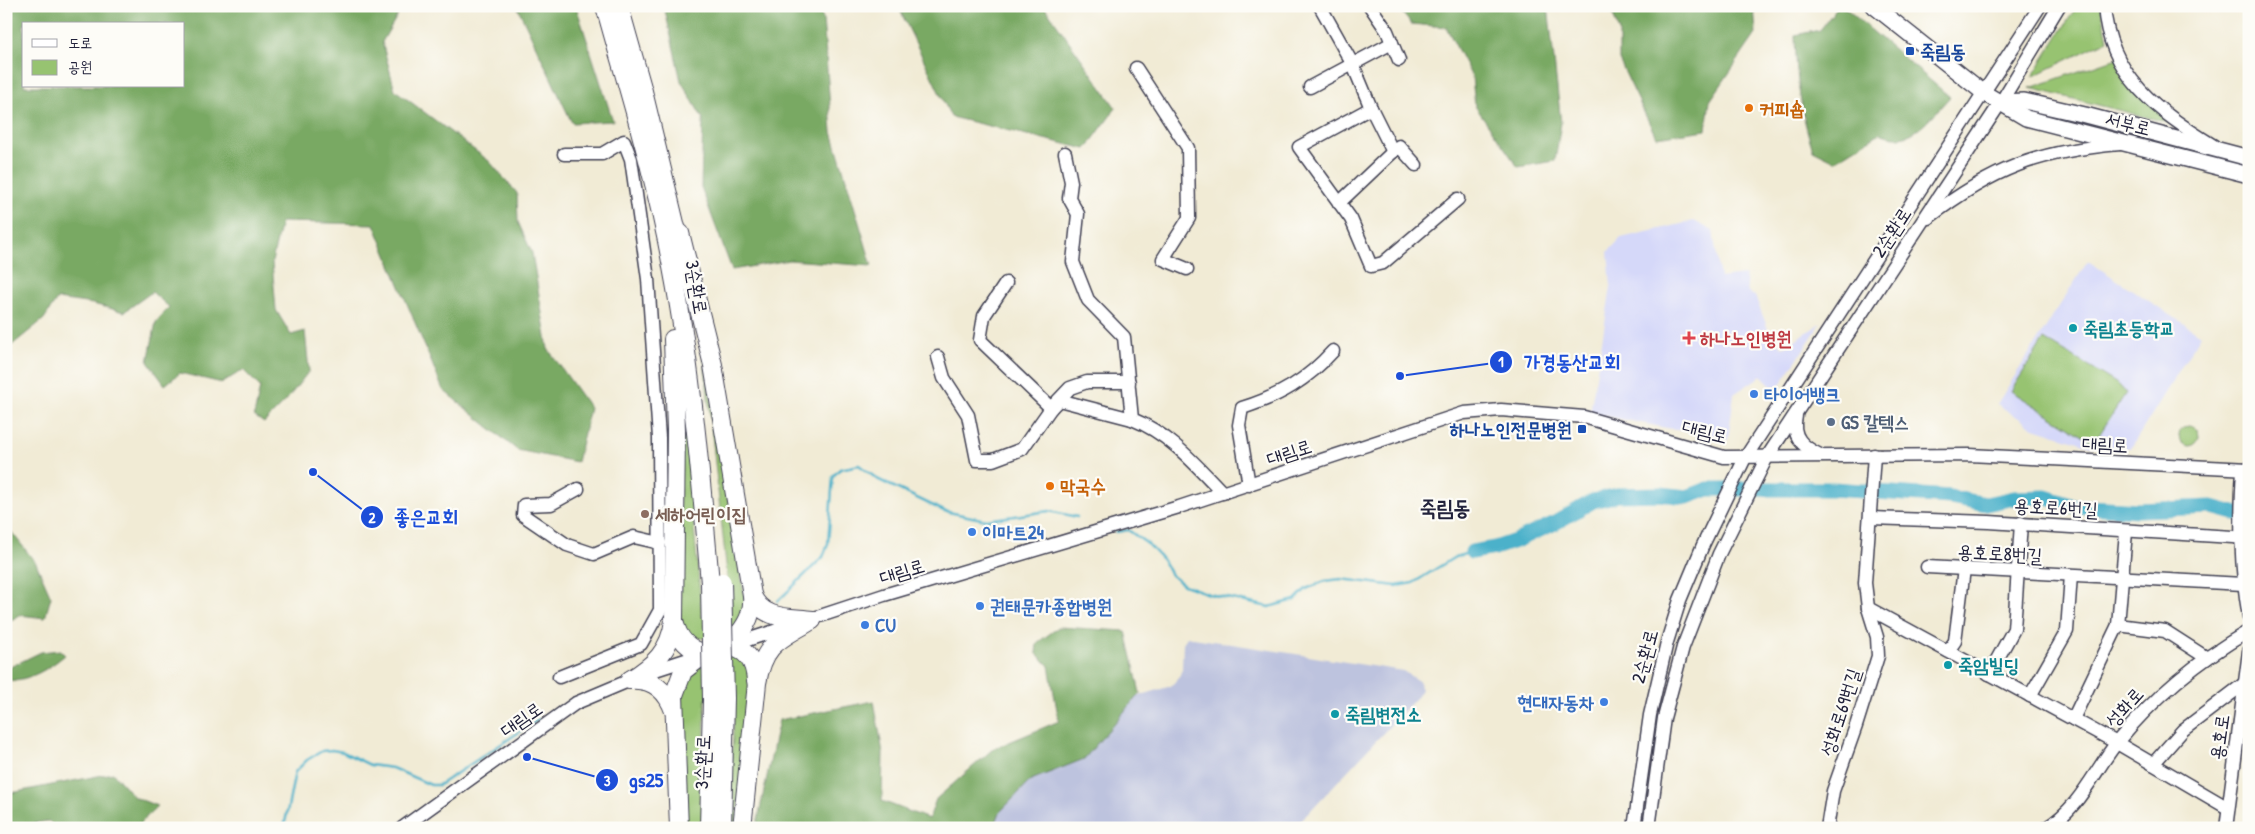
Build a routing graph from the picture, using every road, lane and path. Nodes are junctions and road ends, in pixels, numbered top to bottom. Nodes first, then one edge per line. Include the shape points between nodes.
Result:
1 (604, 6) edge
2 (618, 6) edge
3 (1320, 6) edge
4 (1370, 6) edge
5 (1874, 6) edge
6 (2040, 6) edge
7 (2059, 6) edge
8 (2104, 6) edge
9 (1392, 43) junction
10 (1399, 60) dead end
11 (1353, 66) junction
12 (1136, 68) dead end
13 (1310, 87) dead end
14 (1984, 94) junction
15 (2001, 102) junction
16 (1371, 108) junction
17 (2126, 144) junction
18 (2223, 151) junction
19 (1393, 152) junction
20 (564, 154) dead end
21 (1066, 154) dead end
22 (660, 155) junction
23 (2249, 158) edge
24 (1416, 165) dead end
25 (2249, 175) edge
26 (654, 182) junction
27 (1458, 199) dead end
28 (1339, 203) junction
29 (1918, 226) junction
30 (1187, 269) dead end
31 (1006, 283) dead end
32 (1333, 351) dead end
33 (938, 357) dead end
34 (1129, 382) junction
35 (1055, 404) junction
36 (1797, 412) junction
37 (1132, 419) junction
38 (1874, 455) junction
39 (1823, 456) junction
40 (1767, 457) junction
41 (1745, 458) junction
42 (2246, 470) edge
43 (1249, 485) junction
44 (578, 489) dead end
45 (1223, 493) junction
46 (1870, 518) junction
47 (2021, 524) junction
48 (2126, 532) dead end
49 (2243, 534) edge
50 (660, 542) junction
51 (1927, 567) dead end
52 (1964, 569) junction
53 (2019, 574) junction
54 (2071, 575) junction
55 (2122, 576) junction
56 (716, 582) junction
57 (2243, 584) junction
58 (752, 595) junction
59 (1868, 608) junction
60 (2249, 617) edge
61 (812, 620) junction
62 (674, 621) junction
63 (2118, 625) junction
64 (2249, 631) edge
65 (726, 647) junction
66 (1948, 651) junction
67 (2249, 651) edge
68 (706, 653) junction
69 (2207, 658) junction
70 (1989, 674) junction
71 (559, 677) dead end
72 (2246, 678) edge
73 (630, 680) junction
74 (756, 683) junction
75 (2030, 696) junction
76 (719, 699) junction
77 (674, 711) junction
78 (2072, 718) junction
79 (2117, 742) junction
80 (2153, 764) junction
81 (2228, 808) junction
82 (2051, 826) edge
83 (402, 828) edge
84 (679, 828) edge
85 (709, 828) edge
86 (722, 828) edge
87 (742, 828) edge
88 (1634, 828) edge
89 (1648, 828) edge
90 (1827, 828) edge
91 (2226, 828) edge

1 - 26 highway, 3순환로
2 - 22 highway, 3순환로
3 - 11 street
4 - 9 street
5 - 14 main road, 서부로
6 - 14 street, 2순환로
7 - 15 street, 2순환로
8 - 18 street via 2114,51 2136,86 2163,112
9 - 10 street
9 - 11 street
11 - 13 street
11 - 16 street
12 - 30 street via 1188,148 1189,218 1163,259
14 - 15 main road, 서부로
14 - 41 street, 2순환로
15 - 17 main road, 서부로 via 2026,118
15 - 18 main road, 서부로 via 2024,102 2085,115
15 - 29 street, 2순환로
16 - 19 street
16 - 28 street via 1299,147
17 - 25 main road, 서부로
17 - 29 street via 2052,154 2005,169 1963,191
18 - 23 main road, 서부로
19 - 24 street via 1399,146
19 - 28 street
20 - 50 street via 602,154 624,141 631,159 648,279 658,438
21 - 34 street via 1071,182 1069,198 1078,214 1073,262 1088,300 1124,337
22 - 56 highway, 3순환로 via 688,290 707,436
22 - 58 highway via 706,330
26 - 56 highway, 3순환로 via 681,314
26 - 62 highway via 670,298 674,359
27 - 28 street via 1383,263 1371,266 1351,219
29 - 36 street, 2순환로
31 - 35 street via 984,316 980,340
32 - 43 street via 1314,372 1300,381 1270,399 1242,408 1239,425
33 - 35 street via 944,378 968,415 977,460 993,460 1022,449
34 - 35 street via 1087,382 1070,388
34 - 37 street
35 - 37 street
36 - 39 street via 1794,429 1797,438 1806,448
36 - 40 street, 2순환로
37 - 45 street via 1170,439
38 - 39 street, 대림로
38 - 42 street, 대림로 via 1969,456
38 - 46 street, 성화로69번길
39 - 40 street, 대림로
40 - 41 street, 대림로
40 - 89 street, 2순환로 via 1719,554 1676,671 1664,718
41 - 43 street, 대림로 via 1719,455 1584,417 1501,410 1464,413
41 - 88 street, 2순환로 via 1683,592 1667,642 1650,715
42 - 49 street via 2242,493
43 - 45 street, 대림로
44 - 50 street via 551,504 524,505 523,515 567,545 594,554 634,537
45 - 61 street, 대림로
46 - 47 street, 용호로6번길
46 - 59 street, 성화로69번길 via 1865,583
47 - 49 street, 용호로6번길
47 - 53 street
48 - 55 street
49 - 57 street
50 - 71 street via 660,610 641,644
51 - 52 street, 용호로8번길
52 - 53 street, 용호로8번길
52 - 66 street via 1955,641
53 - 54 street, 용호로8번길
53 - 70 street via 2014,629
54 - 55 street, 용호로8번길
54 - 75 street via 2066,631
55 - 57 street, 용호로8번길
55 - 63 street
56 - 76 highway, bridge
57 - 60 street
58 - 61 highway via 767,613
58 - 65 highway via 747,622
59 - 66 street
59 - 90 street, 성화로69번길 via 1877,637 1878,656 1833,791
61 - 65 street, 대림로
61 - 74 highway via 770,647 761,663
62 - 68 highway via 688,646
62 - 73 highway via 669,643 661,656
63 - 69 street via 2165,631
63 - 78 street
64 - 69 street, 성화로
65 - 68 street, 대림로
65 - 74 highway via 738,648 748,656
66 - 70 street
67 - 72 street, 용호로
68 - 73 street, 대림로
68 - 77 highway via 692,662 680,676 674,695
69 - 79 street, 성화로 via 2157,698
70 - 75 street
72 - 80 street via 2183,730
72 - 81 street, 용호로
73 - 77 highway via 642,680 658,687
73 - 83 street, 대림로 via 576,703
74 - 87 highway
75 - 78 street
76 - 85 highway, 3순환로
76 - 86 highway, 3순환로
77 - 84 highway
78 - 79 street
79 - 80 street
79 - 82 street, 성화로 via 2079,798 2062,819
80 - 81 street
81 - 91 street, 용호로

